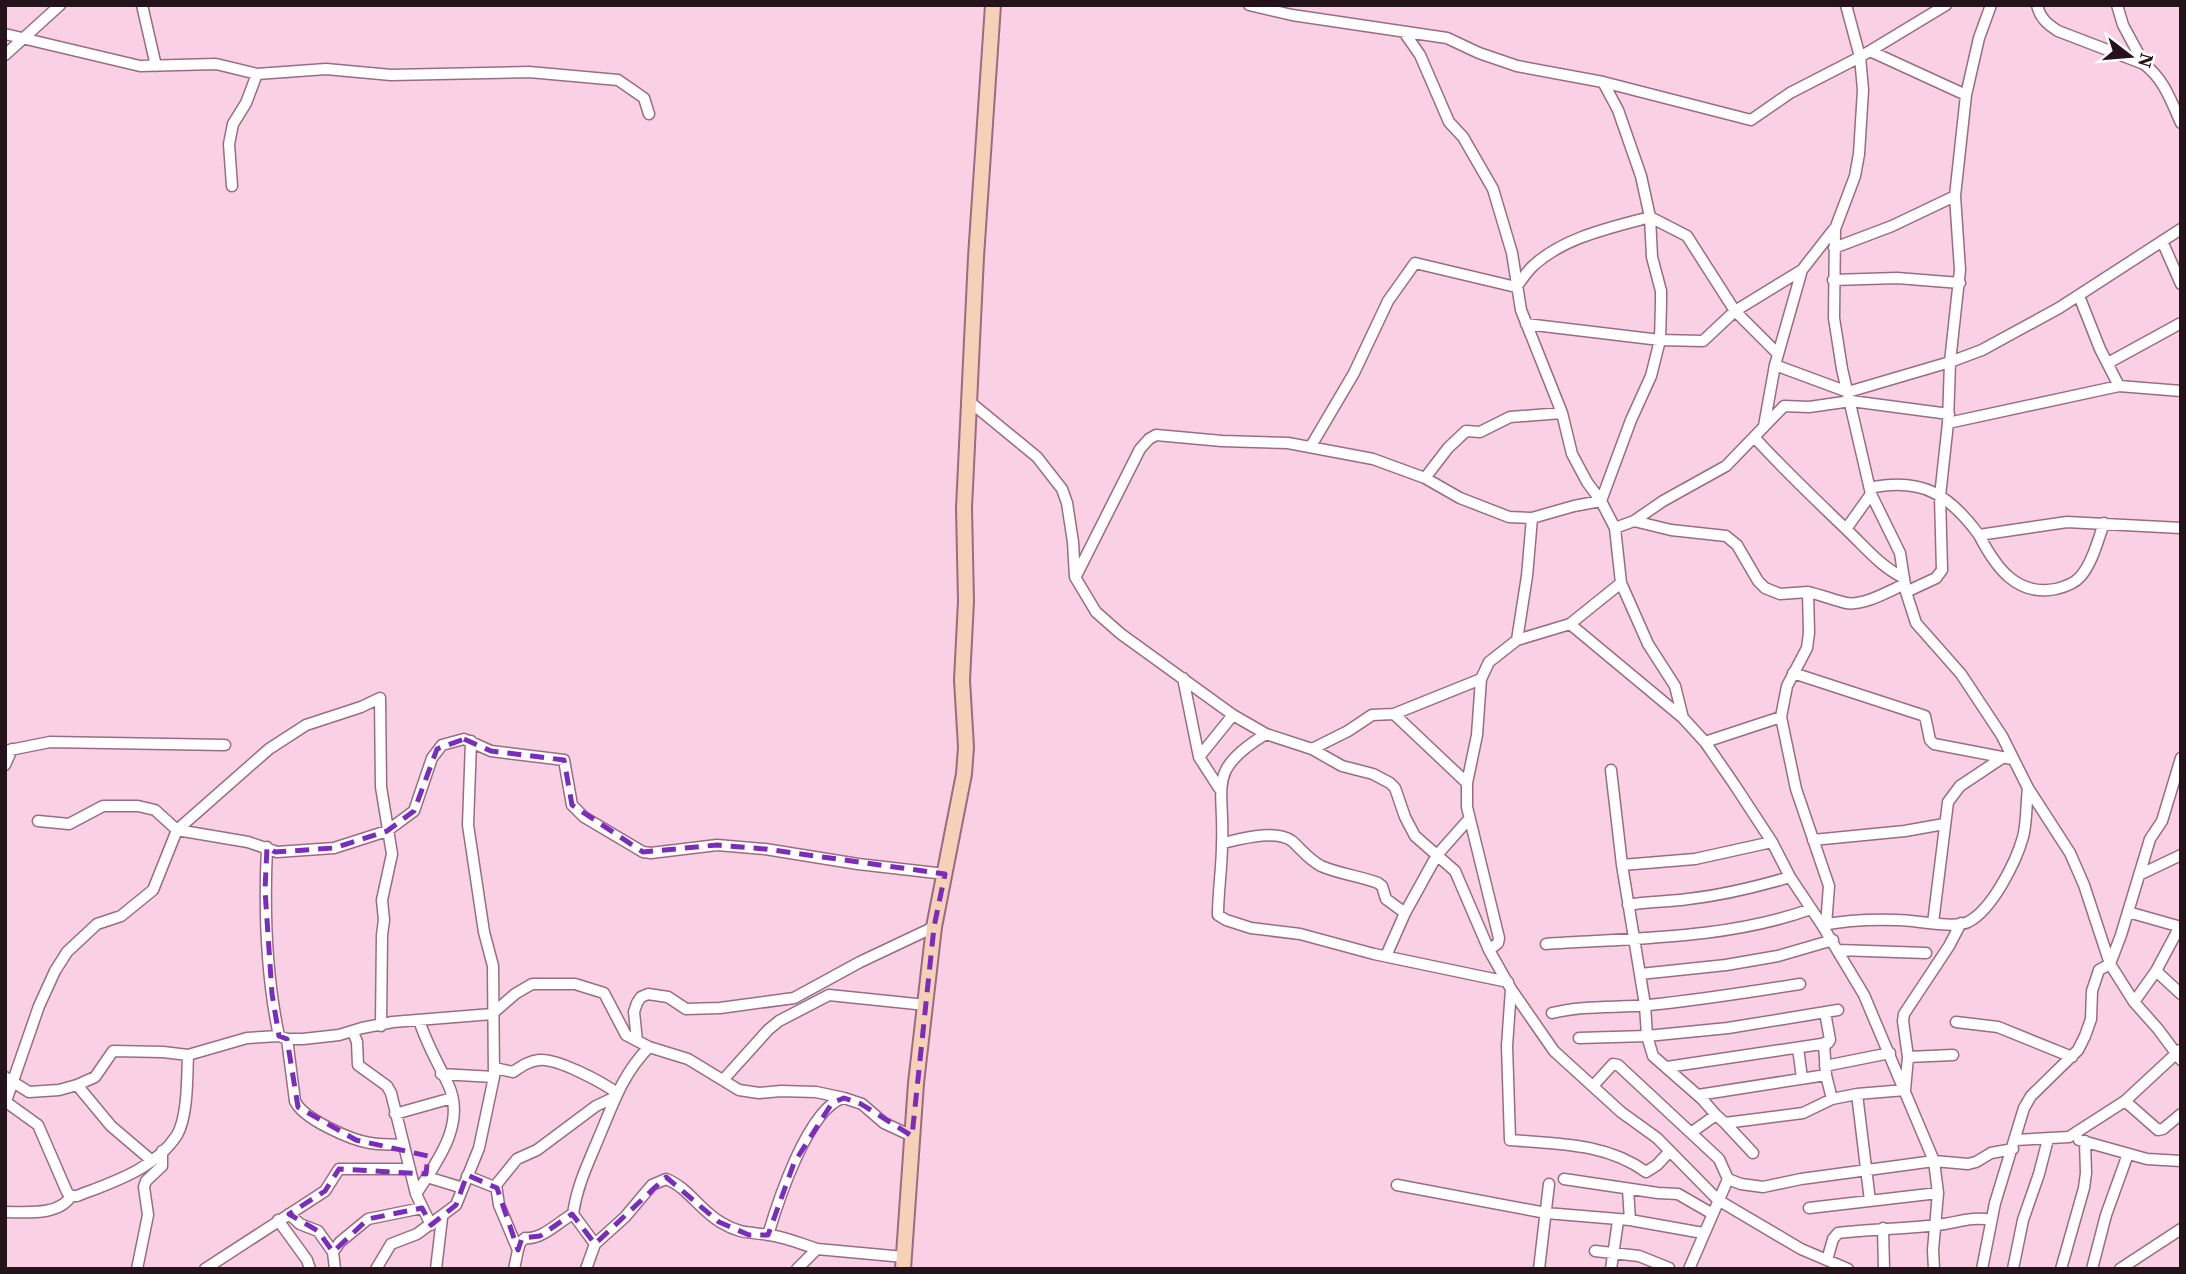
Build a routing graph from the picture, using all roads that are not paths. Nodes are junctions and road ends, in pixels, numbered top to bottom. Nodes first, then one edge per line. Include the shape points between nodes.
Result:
1 (60, 5) edge
2 (142, 5) edge
3 (993, 5) edge
4 (1249, 5) edge
5 (1846, 5) edge
6 (1947, 5) edge
7 (1991, 5) edge
8 (2037, 5) edge
9 (2116, 5) edge
10 (1404, 32) junction
11 (5, 34) edge
12 (23, 38) junction
13 (1870, 51) junction
14 (5, 55) edge
15 (1860, 57) junction
16 (2144, 64) junction
17 (156, 66) junction
18 (257, 74) junction
19 (1603, 82) junction
20 (1966, 95) junction
21 (649, 114) dead end
22 (2181, 123) edge
23 (233, 186) dead end
24 (1955, 196) junction
25 (1650, 217) junction
26 (1835, 229) junction
27 (2181, 229) edge
28 (2162, 241) junction
29 (1834, 248) junction
30 (2177, 266) edge
31 (1802, 271) junction
32 (1833, 280) junction
33 (1960, 283) junction
34 (2181, 284) edge
35 (1516, 286) junction
36 (2079, 296) junction
37 (1735, 311) junction
38 (2181, 323) edge
39 (1526, 324) junction
40 (1660, 340) junction
41 (1778, 354) junction
42 (1950, 362) junction
43 (2108, 363) junction
44 (1775, 365) junction
45 (2119, 386) junction
46 (2181, 391) edge
47 (1849, 397) junction
48 (970, 402) junction
49 (1562, 413) junction
50 (1949, 419) junction
51 (1764, 426) junction
52 (1755, 438) junction
53 (1311, 446) junction
54 (1425, 478) junction
55 (1870, 491) junction
56 (1940, 496) junction
57 (1601, 501) junction
58 (1532, 518) junction
59 (1634, 521) junction
60 (2105, 523) junction
61 (2181, 527) edge
62 (1615, 528) junction
63 (1846, 529) junction
64 (1979, 536) junction
65 (1076, 577) junction
66 (1621, 583) junction
67 (1905, 585) junction
68 (1808, 592) junction
69 (1570, 624) junction
70 (1517, 640) junction
71 (1793, 673) junction
72 (1183, 678) junction
73 (1481, 679) junction
74 (1394, 714) junction
75 (1233, 715) junction
76 (1781, 717) junction
77 (1683, 718) junction
78 (1266, 734) junction
79 (471, 741) junction
80 (1705, 742) junction
81 (225, 746) dead end
82 (1312, 749) junction
83 (9, 750) edge
84 (1199, 757) junction
85 (2007, 758) junction
86 (2180, 763) edge
87 (5, 765) edge
88 (1611, 770) dead end
89 (1467, 783) junction
90 (1219, 788) junction
91 (2028, 789) junction
92 (1469, 819) junction
93 (38, 821) dead end
94 (1944, 824) junction
95 (177, 830) junction
96 (387, 831) junction
97 (1814, 840) junction
98 (1772, 842) junction
99 (1223, 843) junction
100 (267, 847) junction
101 (1437, 855) junction
102 (2181, 856) edge
103 (1622, 865) junction
104 (945, 874) junction
105 (2139, 875) junction
106 (1790, 877) junction
107 (1628, 905) junction
108 (1811, 909) junction
109 (2128, 912) junction
110 (1405, 913) junction
111 (1934, 923) junction
112 (1961, 923) junction
113 (1824, 925) junction
114 (2181, 926) edge
115 (934, 927) junction
116 (1634, 938) junction
117 (1546, 944) dead end
118 (1835, 945) junction
119 (1489, 950) junction
120 (1926, 953) dead end
121 (1386, 957) junction
122 (2110, 964) junction
123 (2156, 971) junction
124 (1640, 974) junction
125 (1800, 984) dead end
126 (1509, 986) junction
127 (2181, 994) edge
128 (2134, 1002) junction
129 (926, 1005) junction
130 (1645, 1006) junction
131 (1838, 1010) dead end
132 (1825, 1012) junction
133 (1552, 1013) dead end
134 (492, 1014) junction
135 (419, 1020) junction
136 (1956, 1022) dead end
137 (382, 1026) junction
138 (353, 1032) junction
139 (283, 1037) junction
140 (1647, 1037) junction
141 (1579, 1038) dead end
142 (637, 1041) junction
143 (1906, 1041) junction
144 (1824, 1043) junction
145 (649, 1047) junction
146 (1798, 1048) junction
147 (1888, 1049) junction
148 (188, 1055) junction
149 (1953, 1055) dead end
150 (2179, 1055) edge
151 (1908, 1057) junction
152 (2072, 1057) junction
153 (1667, 1067) junction
154 (1826, 1070) junction
155 (495, 1073) junction
156 (442, 1074) junction
157 (1802, 1078) junction
158 (9, 1079) edge
159 (723, 1080) junction
160 (77, 1085) junction
161 (1593, 1086) junction
162 (1905, 1090) junction
163 (1857, 1094) junction
164 (616, 1095) junction
165 (1698, 1095) junction
166 (452, 1098) junction
167 (844, 1098) junction
168 (1832, 1099) junction
169 (2125, 1101) junction
170 (6, 1103) edge
171 (395, 1114) junction
172 (2181, 1114) edge
173 (1716, 1115) junction
174 (1725, 1123) junction
175 (1692, 1132) junction
176 (912, 1136) junction
177 (2068, 1136) junction
178 (2048, 1139) junction
179 (2085, 1141) junction
180 (2014, 1144) junction
181 (403, 1145) junction
182 (162, 1151) junction
183 (1669, 1152) junction
184 (1753, 1153) dead end
185 (2128, 1154) junction
186 (151, 1160) junction
187 (1934, 1161) junction
188 (2181, 1161) edge
189 (410, 1169) junction
190 (1867, 1169) junction
191 (467, 1175) junction
192 (427, 1177) junction
193 (1564, 1179) dead end
194 (1728, 1179) junction
195 (1549, 1184) dead end
196 (496, 1185) junction
197 (1397, 1185) dead end
198 (463, 1188) junction
199 (1628, 1189) junction
200 (1938, 1193) junction
201 (416, 1194) junction
202 (71, 1196) junction
203 (1718, 1200) junction
204 (1870, 1201) junction
205 (422, 1208) junction
206 (1809, 1208) dead end
207 (5, 1212) edge
208 (1546, 1213) junction
209 (1712, 1213) junction
210 (289, 1214) junction
211 (573, 1214) junction
212 (442, 1218) junction
213 (278, 1220) junction
214 (1630, 1220) junction
215 (1991, 1220) junction
216 (1618, 1221) junction
217 (431, 1225) junction
218 (1935, 1226) junction
219 (1884, 1228) junction
220 (2181, 1229) edge
221 (1703, 1233) junction
222 (768, 1235) junction
223 (595, 1244) junction
224 (817, 1249) junction
225 (517, 1250) junction
226 (1595, 1251) dead end
227 (332, 1252) junction
228 (1613, 1253) junction
229 (1827, 1260) junction
230 (903, 1263) edge
231 (208, 1268) edge
232 (1669, 1268) edge
233 (137, 1269) edge
234 (310, 1269) edge
235 (335, 1269) edge
236 (376, 1269) edge
237 (436, 1269) edge
238 (514, 1269) edge
239 (586, 1269) edge
240 (797, 1269) edge
241 (1539, 1269) edge
242 (1611, 1269) edge
243 (1689, 1269) edge
244 (1848, 1269) edge
245 (1884, 1269) edge
246 (1934, 1269) edge
247 (1982, 1269) edge
248 (2013, 1269) edge
249 (2061, 1269) edge
250 (2092, 1269) edge
251 (2120, 1269) edge

1 - 12 street
2 - 17 street
3 - 48 street
4 - 10 street
5 - 15 street
6 - 13 street
7 - 20 street
8 - 16 street via 2040,15 2058,31
9 - 16 street
10 - 19 street via 1447,38 1517,65
10 - 35 street via 1420,55 1448,122 1463,137 1493,189 1512,253
11 - 12 street
12 - 14 street
12 - 17 street via 82,54
13 - 15 street
13 - 20 street
15 - 19 street via 1790,93 1751,120
15 - 26 street via 1864,90 1859,154
16 - 22 street via 2167,91
17 - 18 street via 216,64
18 - 21 street via 326,69 391,75 510,71 618,80 644,98
18 - 23 street via 233,124 229,144
19 - 25 street via 1641,176
20 - 24 street
24 - 29 street
24 - 33 street
25 - 35 street via 1566,245 1533,266
25 - 37 street via 1687,236
25 - 40 street via 1652,257 1661,290
26 - 29 street
26 - 31 street
27 - 28 street
28 - 30 street
28 - 36 street
29 - 32 street
30 - 34 street
31 - 37 street
31 - 41 street
32 - 33 street via 1897,278
32 - 47 street via 1837,341
33 - 42 street
35 - 39 street
35 - 53 street via 1412,265 1377,320 1354,373
36 - 42 street via 1982,350
36 - 43 street
37 - 40 street via 1703,341
37 - 41 street
38 - 43 street
39 - 40 street
39 - 49 street
40 - 57 street via 1651,376
41 - 44 street
42 - 47 street
42 - 50 street
43 - 45 street
44 - 47 street
44 - 51 street
45 - 46 street
45 - 50 street
47 - 50 street
47 - 51 street via 1809,407 1784,406
47 - 55 street
48 - 65 street via 1037,457 1062,489
48 - 104 street via 962,680 966,747
49 - 54 street via 1510,417 1480,432 1466,431
49 - 57 street via 1572,454
50 - 56 street
51 - 52 street
52 - 59 street via 1726,466
52 - 63 street
53 - 54 street via 1373,459
53 - 65 street via 1152,436 1140,449
54 - 58 street via 1476,505 1509,517
55 - 56 street via 1902,483
55 - 63 street
55 - 67 street via 1900,552
56 - 64 street via 1961,512
56 - 67 street via 1942,570 1936,578
57 - 58 street
57 - 62 street
58 - 70 street
59 - 62 street
59 - 68 street via 1726,536 1765,588 1780,594
60 - 61 street
60 - 64 street via 2055,523
60 - 64 street via 2077,580 2043,591 2011,579
62 - 66 street
63 - 67 street
65 - 72 street via 1096,612
66 - 69 street
66 - 77 street via 1648,644 1675,686
67 - 68 street via 1855,603
67 - 85 street via 1916,623 1961,674 2002,736
68 - 71 street via 1807,648
69 - 70 street
69 - 77 street
70 - 73 street via 1489,662
71 - 76 street
71 - 85 street via 1925,716 1934,744
72 - 75 street
72 - 84 street
73 - 74 street
73 - 89 street via 1477,735
74 - 82 street via 1372,715
74 - 89 street
75 - 78 street
75 - 84 street
76 - 80 street
76 - 97 street via 1796,789
77 - 80 street
78 - 82 street
78 - 90 street via 1231,761
79 - 96 street via 464,739 437,749 415,811
79 - 104 street via 491,751 564,760 572,805 643,852 717,845
79 - 134 street via 468,824 493,966
80 - 98 street
81 - 83 street via 50,742
82 - 101 street via 1342,766 1391,783 1415,836
83 - 87 street
84 - 90 street
85 - 91 street
85 - 94 street via 1960,786 1948,802
86 - 105 street
88 - 103 street
89 - 92 street
90 - 99 street
91 - 112 street via 2023,836 2007,874 1986,906
91 - 122 street via 2070,853
92 - 101 street
92 - 119 street via 1499,938
93 - 95 street via 73,823 103,806 138,806 155,810
94 - 97 street
94 - 111 street
95 - 96 street via 269,748 306,725 380,698 381,787
95 - 100 street
95 - 158 street via 149,895 121,916 97,924 67,952
96 - 100 street via 334,848 276,852
96 - 137 street via 392,854 382,900
97 - 113 street via 1829,886
98 - 103 street via 1695,859
98 - 106 street
99 - 110 street via 1256,836 1290,840 1318,864 1378,883 1386,899
99 - 121 street via 1218,915 1264,931 1300,934
100 - 139 street via 266,929 272,994
101 - 110 street
101 - 119 street via 1455,871
102 - 105 street
103 - 107 street
104 - 115 street
105 - 109 street
106 - 107 street via 1746,890
106 - 108 street
107 - 116 street
108 - 113 street
108 - 116 street via 1753,925
109 - 114 street
109 - 122 street
110 - 121 street
111 - 112 street
111 - 113 street via 1855,919
112 - 143 street via 1906,1008
113 - 118 street
114 - 123 street
115 - 129 street
115 - 142 street via 794,998 686,1009 668,997 648,994 636,1003
116 - 117 street
116 - 124 street
118 - 120 street
118 - 124 street via 1726,965
118 - 147 street
119 - 126 street
121 - 126 street
122 - 128 street
122 - 152 street via 2099,970 2092,991 2091,1019
123 - 127 street
123 - 128 street
124 - 130 street
125 - 130 street
126 - 161 street via 1545,1040
126 - 183 street via 1510,1140 1597,1149 1646,1172
128 - 150 street
129 - 159 street via 829,995 779,1021
129 - 176 street
130 - 133 street via 1584,1007
130 - 140 street
131 - 132 street
132 - 140 street
132 - 144 street via 1830,1040
134 - 135 street
134 - 142 street via 532,984 575,984 604,993 626,1035
134 - 155 street
135 - 137 street
135 - 156 street
136 - 152 street via 1998,1027
137 - 138 street
138 - 139 street via 303,1040
138 - 171 street via 358,1065 387,1086
139 - 148 street via 247,1038
139 - 181 street via 298,1107 356,1140
140 - 141 street
140 - 153 street via 1653,1056
142 - 145 street
143 - 147 street
143 - 151 street
144 - 146 street
144 - 154 street
145 - 159 street via 688,1059
145 - 164 street via 633,1063
146 - 153 street
146 - 157 street
147 - 154 street
147 - 162 street
148 - 160 street via 113,1051 94,1077
148 - 182 street via 178,1133
149 - 151 street
150 - 169 street
151 - 162 street
152 - 180 street via 2031,1096
153 - 165 street
154 - 157 street
154 - 168 street
155 - 156 street
155 - 164 street via 513,1072 531,1061 547,1059 604,1083
155 - 191 street via 479,1148
156 - 166 street
157 - 165 street
158 - 160 street via 35,1093
158 - 170 street
159 - 167 street via 749,1093 816,1092
160 - 186 street via 111,1126
161 - 175 street via 1613,1064 1618,1065
161 - 183 street
162 - 163 street
162 - 187 street
163 - 168 street
163 - 190 street
164 - 196 street via 517,1159
164 - 211 street via 576,1189
165 - 173 street
166 - 171 street
166 - 192 street via 446,1147
167 - 176 street via 862,1104 884,1123
167 - 222 street via 826,1108 806,1140
168 - 174 street via 1803,1112
169 - 172 street via 2158,1130
169 - 177 street
170 - 202 street via 38,1125
171 - 181 street
173 - 174 street
173 - 175 street
174 - 184 street
175 - 194 street via 1719,1159
176 - 230 street
177 - 178 street
177 - 179 street
178 - 180 street
178 - 248 street
179 - 185 street
179 - 249 street via 2084,1188
180 - 187 street via 1968,1164
180 - 215 street
181 - 189 street
182 - 186 street
182 - 233 street via 162,1166 144,1187 148,1215
183 - 203 street
185 - 188 street
185 - 250 street
186 - 202 street via 132,1175
187 - 190 street
187 - 200 street
189 - 201 street
189 - 210 street via 339,1169 325,1191
190 - 194 street via 1763,1187
190 - 204 street
191 - 196 street
191 - 198 street
192 - 198 street
192 - 201 street
193 - 199 street
194 - 203 street
195 - 208 street
196 - 225 street
197 - 208 street
198 - 212 street via 456,1205
199 - 209 street via 1678,1194
199 - 214 street
200 - 204 street
200 - 218 street
201 - 205 street
202 - 207 street via 53,1209
203 - 209 street
203 - 229 street via 1801,1250
204 - 206 street
205 - 217 street
205 - 227 street via 368,1219
208 - 216 street
208 - 241 street
209 - 221 street
210 - 213 street
210 - 227 street via 318,1231
211 - 223 street
211 - 225 street via 540,1236 526,1238
212 - 217 street
212 - 237 street
213 - 231 street
213 - 234 street
214 - 216 street
214 - 221 street
215 - 218 street via 1969,1218
215 - 247 street
216 - 228 street
217 - 236 street via 391,1244
218 - 219 street
218 - 246 street
219 - 229 street via 1838,1233
219 - 245 street
220 - 251 street
221 - 243 street
222 - 223 street via 749,1235 719,1222 666,1179 652,1185
222 - 224 street
223 - 239 street
224 - 230 street
224 - 240 street
225 - 238 street
226 - 228 street
227 - 235 street
228 - 232 street via 1639,1256
228 - 242 street
229 - 244 street

